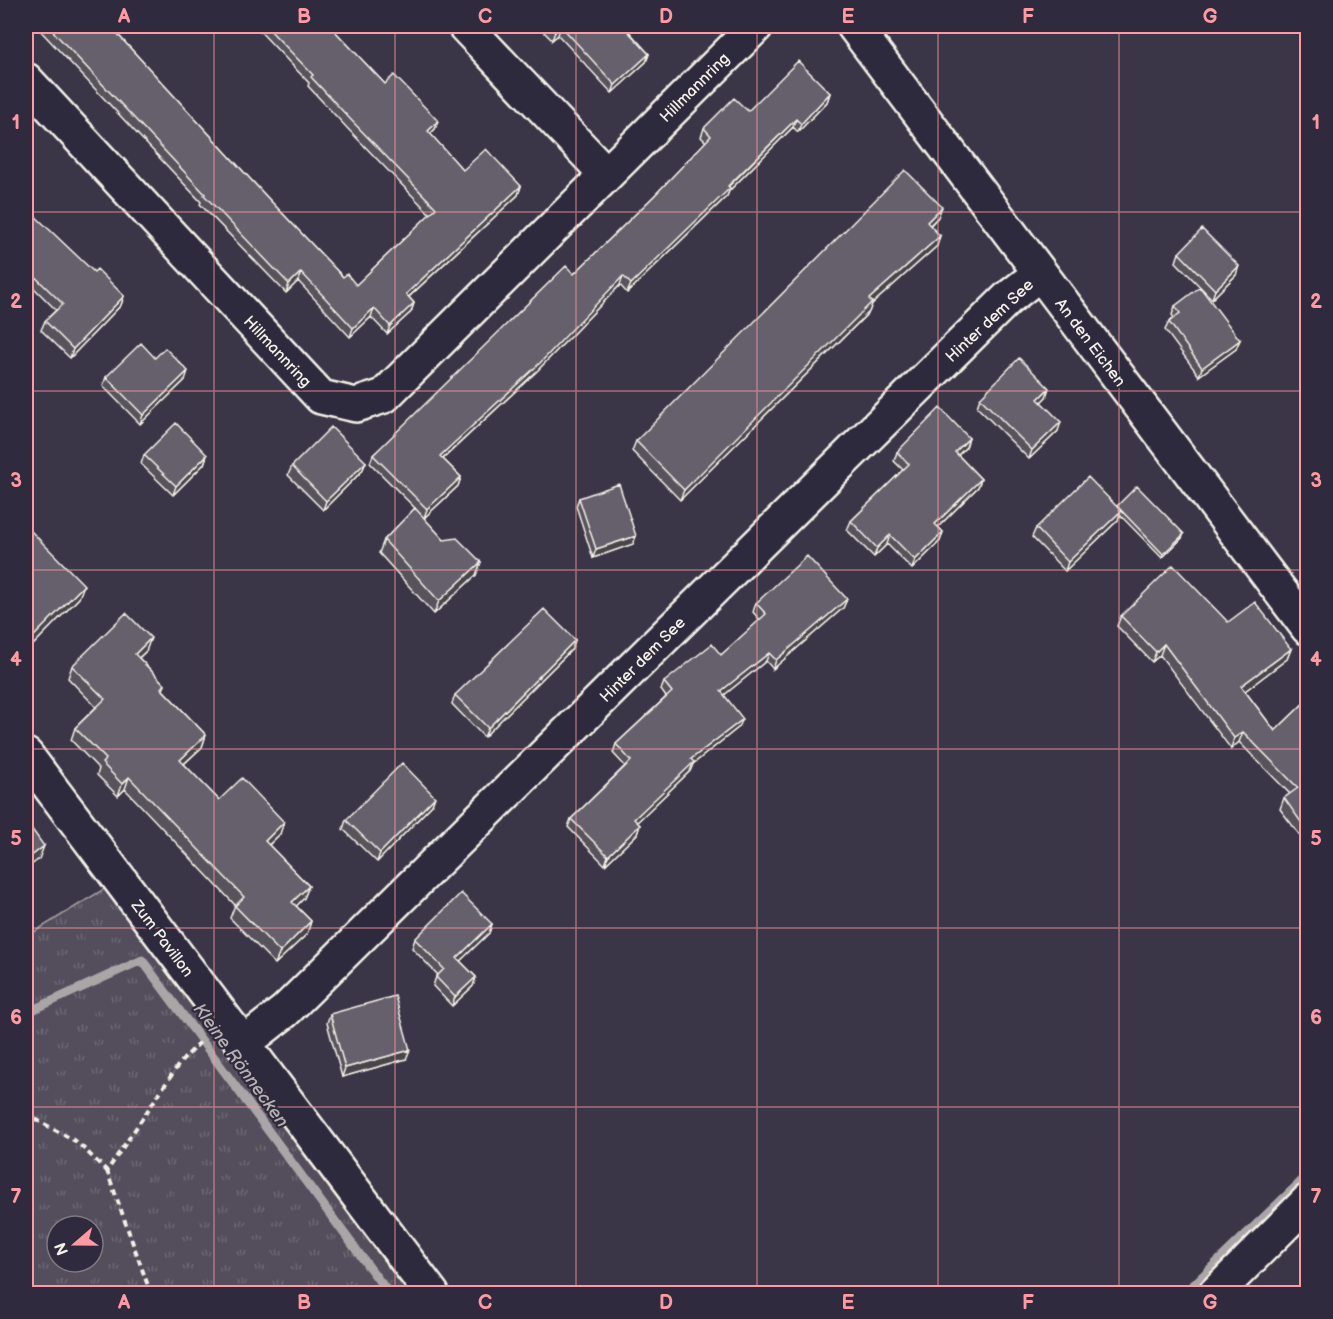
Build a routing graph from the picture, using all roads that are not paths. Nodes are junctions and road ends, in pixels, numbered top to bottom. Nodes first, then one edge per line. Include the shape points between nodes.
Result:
1 (465, 26) edge
2 (756, 26) edge
3 (854, 26) edge
4 (26, 80) edge
5 (606, 174) junction
6 (1039, 273) junction
7 (1308, 628) edge
8 (26, 755) edge
9 (243, 1044) junction
10 (1308, 1201) edge
11 (432, 1293) edge
12 (1215, 1293) edge

1 - 5 street
2 - 5 street, Hillmannring
3 - 6 street, An den Eichen
4 - 5 street, Hillmannring via 321,397 356,405 384,396
6 - 7 street, An den Eichen
6 - 9 street, Hinter dem See via 1007,299 285,1011
8 - 9 street, Zum Pavillon
9 - 11 street, Zum Pavillon
10 - 12 street

